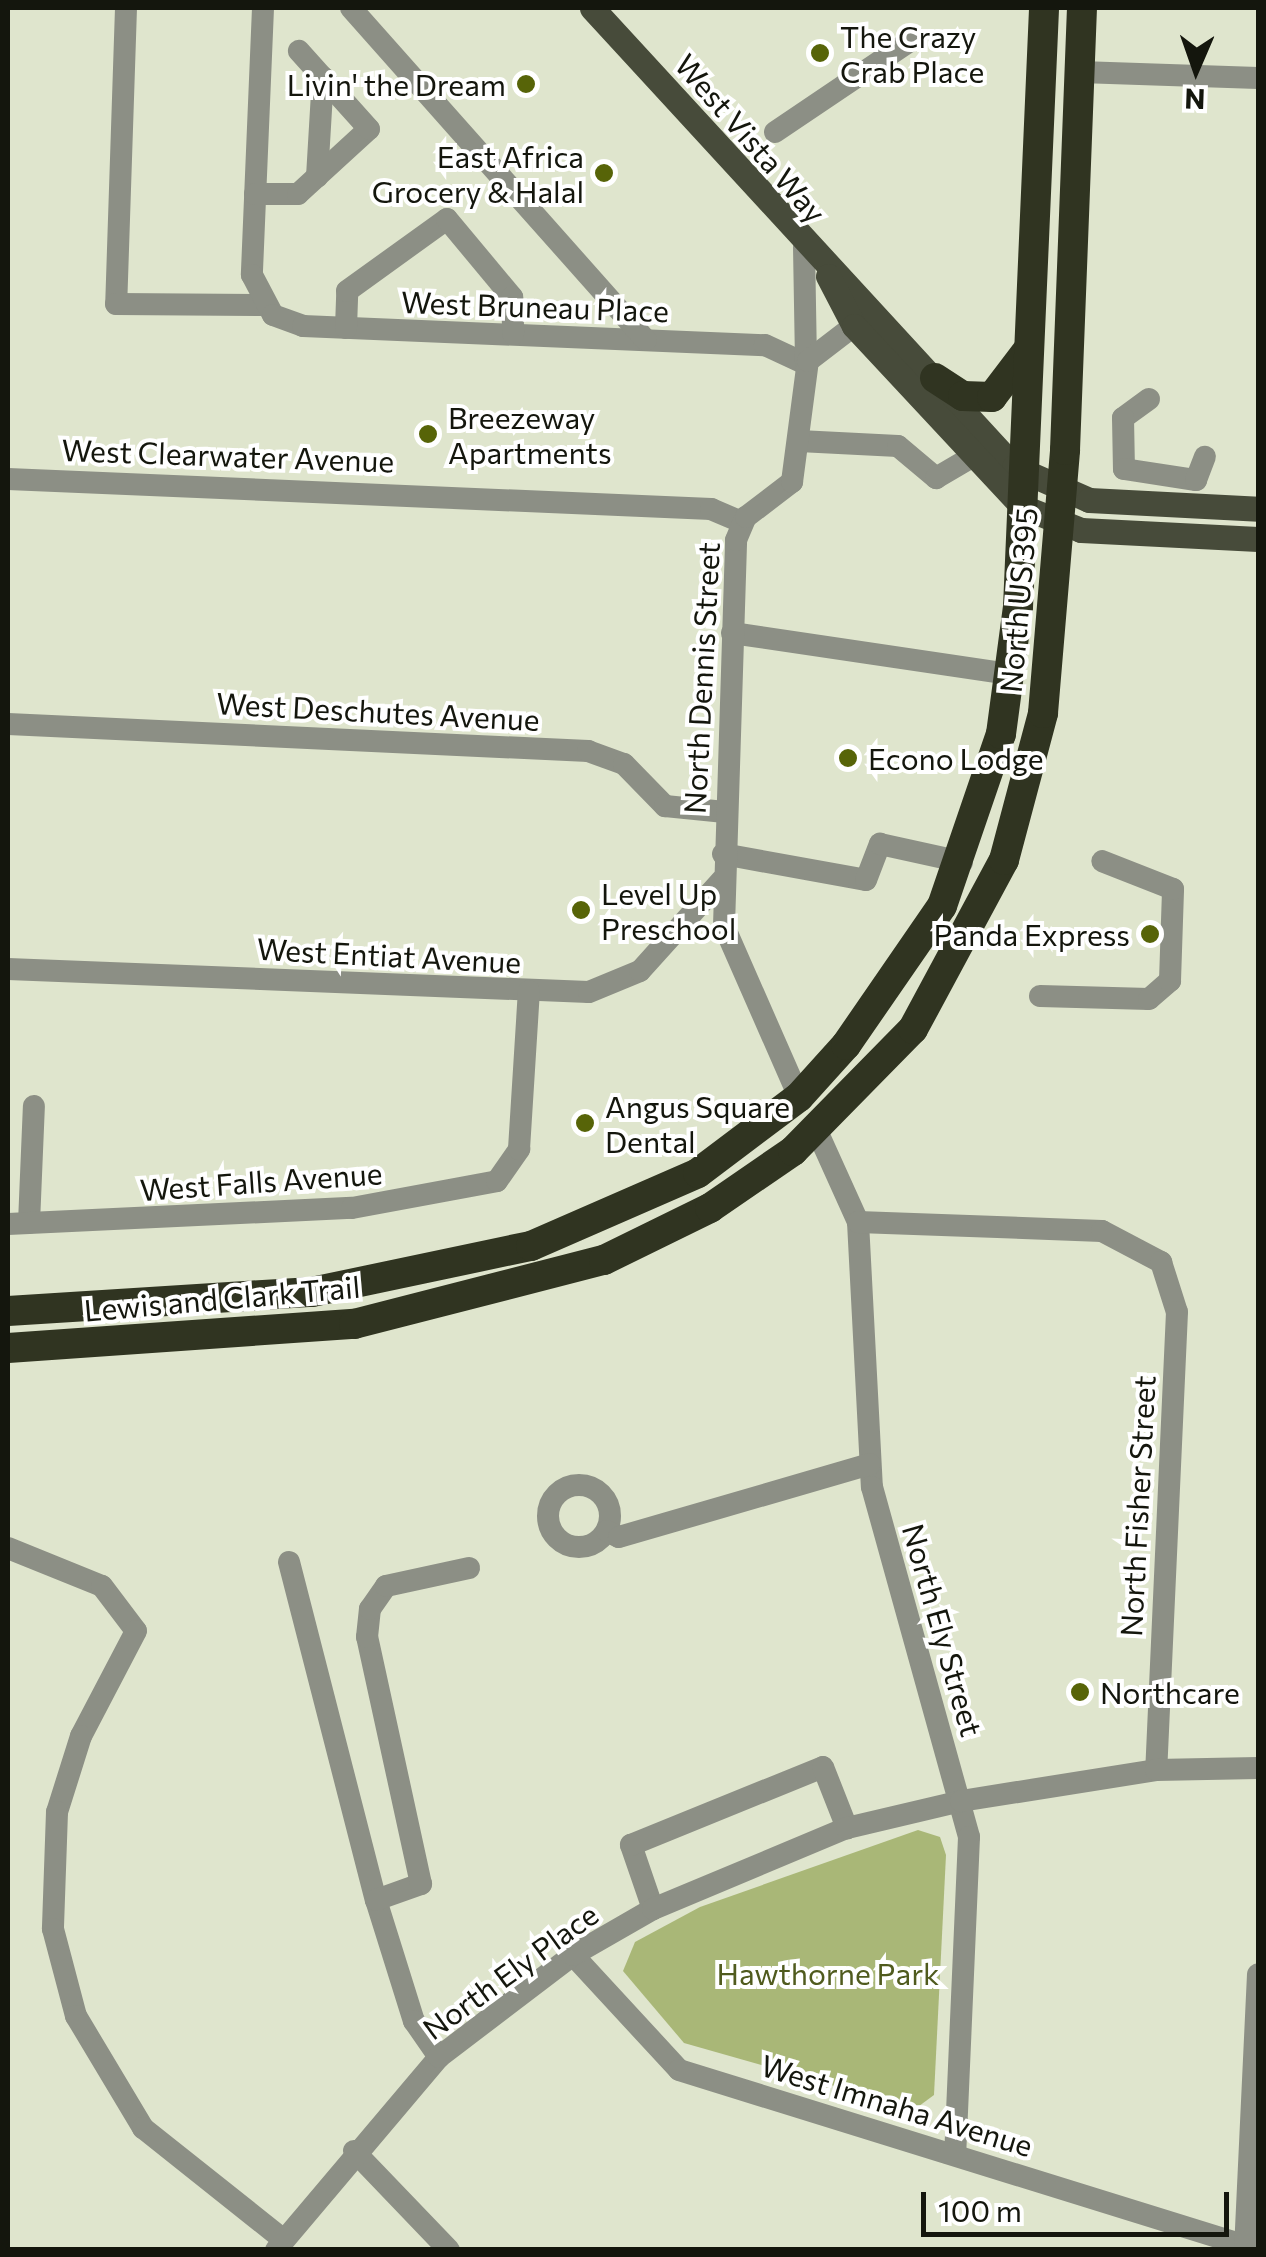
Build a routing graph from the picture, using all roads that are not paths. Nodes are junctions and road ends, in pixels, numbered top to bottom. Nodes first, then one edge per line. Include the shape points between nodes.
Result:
1 (126, 8) edge
2 (262, 8) edge
3 (351, 8) edge
4 (592, 8) edge
5 (1044, 8) edge
6 (1082, 8) edge
7 (910, 41) dead end
8 (299, 51) dead end
9 (1080, 72) junction
10 (323, 77) junction
11 (1258, 78) edge
12 (774, 132) dead end
13 (317, 177) junction
14 (255, 194) junction
15 (804, 247) junction
16 (823, 267) junction
17 (263, 305) junction
18 (876, 307) junction
19 (854, 326) junction
20 (346, 328) junction
21 (513, 334) junction
22 (646, 340) junction
23 (1030, 344) junction
24 (806, 364) junction
25 (935, 378) junction
26 (1150, 399) dead end
27 (799, 441) junction
28 (972, 456) junction
29 (1205, 457) dead end
30 (1024, 474) junction
31 (8, 478) edge
32 (1062, 492) junction
33 (1023, 506) junction
34 (1258, 510) edge
35 (742, 522) junction
36 (1060, 525) junction
37 (1258, 539) edge
38 (732, 632) junction
39 (1010, 674) junction
40 (8, 724) edge
41 (726, 812) junction
42 (723, 854) junction
43 (1102, 861) dead end
44 (962, 862) junction
45 (722, 880) junction
46 (8, 968) edge
47 (529, 991) junction
48 (1040, 996) dead end
49 (799, 1097) junction
50 (34, 1106) dead end
51 (816, 1131) junction
52 (858, 1222) junction
53 (18, 1224) edge
54 (8, 1311) edge
55 (8, 1348) edge
56 (870, 1464) junction
57 (607, 1531) dead end
58 (8, 1548) edge
59 (289, 1562) dead end
60 (470, 1568) dead end
61 (1258, 1768) edge
62 (1156, 1770) junction
63 (962, 1801) junction
64 (847, 1828) junction
65 (376, 1900) junction
66 (653, 1909) junction
67 (573, 1955) junction
68 (1258, 1974) edge
69 (439, 2057) junction
70 (354, 2151) junction
71 (955, 2153) junction
72 (280, 2245) edge
73 (1246, 2248) edge
74 (449, 2250) edge

1 - 17 street via 116,304
2 - 14 street
3 - 22 street
4 - 15 main road, West Vista Way
5 - 23 highway, North US 395
6 - 9 highway, North US 395
7 - 12 street
8 - 10 street
9 - 11 street
9 - 32 highway, North US 395
10 - 13 street
10 - 13 street via 369,129
13 - 14 street via 298,194
14 - 17 street via 252,275
15 - 16 main road, West Vista Way
15 - 24 street, North Dennis Street
16 - 18 main road, West Vista Way
16 - 19 main road, West Vista Way
17 - 20 street, West Bruneau Place via 285,322
18 - 19 street
18 - 25 main road, West Vista Way
19 - 24 street
19 - 28 main road, West Vista Way
20 - 21 street, West Bruneau Place
20 - 21 street via 346,291 447,220 512,297
21 - 22 street, West Bruneau Place
22 - 24 street, West Bruneau Place via 765,345
23 - 25 highway via 1008,386 992,397 964,396
23 - 30 highway, North US 395
24 - 27 street, North Dennis Street
25 - 30 main road, West Vista Way
26 - 29 street via 1124,418 1124,469 1196,480
27 - 28 street via 898,446 936,478
27 - 35 street, North Dennis Street via 788,488
28 - 33 main road, West Vista Way
30 - 32 main road
30 - 33 highway, North US 395
31 - 35 street, West Clearwater Avenue via 711,509
32 - 34 main road
32 - 36 highway, North US 395
33 - 36 main road, West Vista Way
33 - 39 highway, North US 395
35 - 38 street, North Dennis Street
36 - 37 main road
36 - 51 highway, North US 395 via 1043,714 1004,860 913,1029
38 - 39 street
38 - 41 street, North Dennis Street
39 - 44 highway, North US 395
40 - 41 street, West Deschutes Avenue via 588,751 624,764 665,806
41 - 42 street, North Dennis Street
42 - 44 street via 866,880 880,844
42 - 45 street, North Dennis Street
43 - 48 street via 1173,889 1170,982 1150,999
44 - 49 highway, North US 395 via 906,966
45 - 47 street, West Entiat Avenue via 620,984
45 - 49 street, North Dennis Street via 734,960
46 - 47 street, West Entiat Avenue
47 - 53 street, West Falls Avenue via 512,1170 479,1188 366,1206
49 - 54 highway, Lewis and Clark Trail via 671,1190 531,1246 312,1292
50 - 53 street
51 - 52 street, North Ely Street
51 - 55 highway, Lewis and Clark Trail via 678,1226 490,1295 287,1333
52 - 56 street, North Ely Street
52 - 62 street, North Fisher Street via 1102,1232 1151,1252 1177,1312
56 - 57 street via 619,1537
56 - 63 street, North Ely Street
58 - 72 street via 78,1572 120,1600 134,1623 132,1650 81,1736 57,1812 50,1888 64,1976 94,2055 143,2128
59 - 65 street
60 - 65 street via 386,1586 370,1609 367,1637 421,1884
61 - 62 street, North Ely Place
62 - 63 street, North Ely Place
63 - 64 street, North Ely Place
63 - 71 street, North Ely Street via 969,1837
64 - 66 street, North Ely Place
64 - 66 street via 823,1767 631,1845
65 - 69 street via 414,2022
66 - 67 street, North Ely Place
67 - 69 street, North Ely Place
67 - 71 street, West Imnaha Avenue via 679,2070
68 - 73 street
69 - 70 street, North Ely Place
70 - 72 street, North Ely Place
70 - 74 street
71 - 73 street, West Imnaha Avenue

